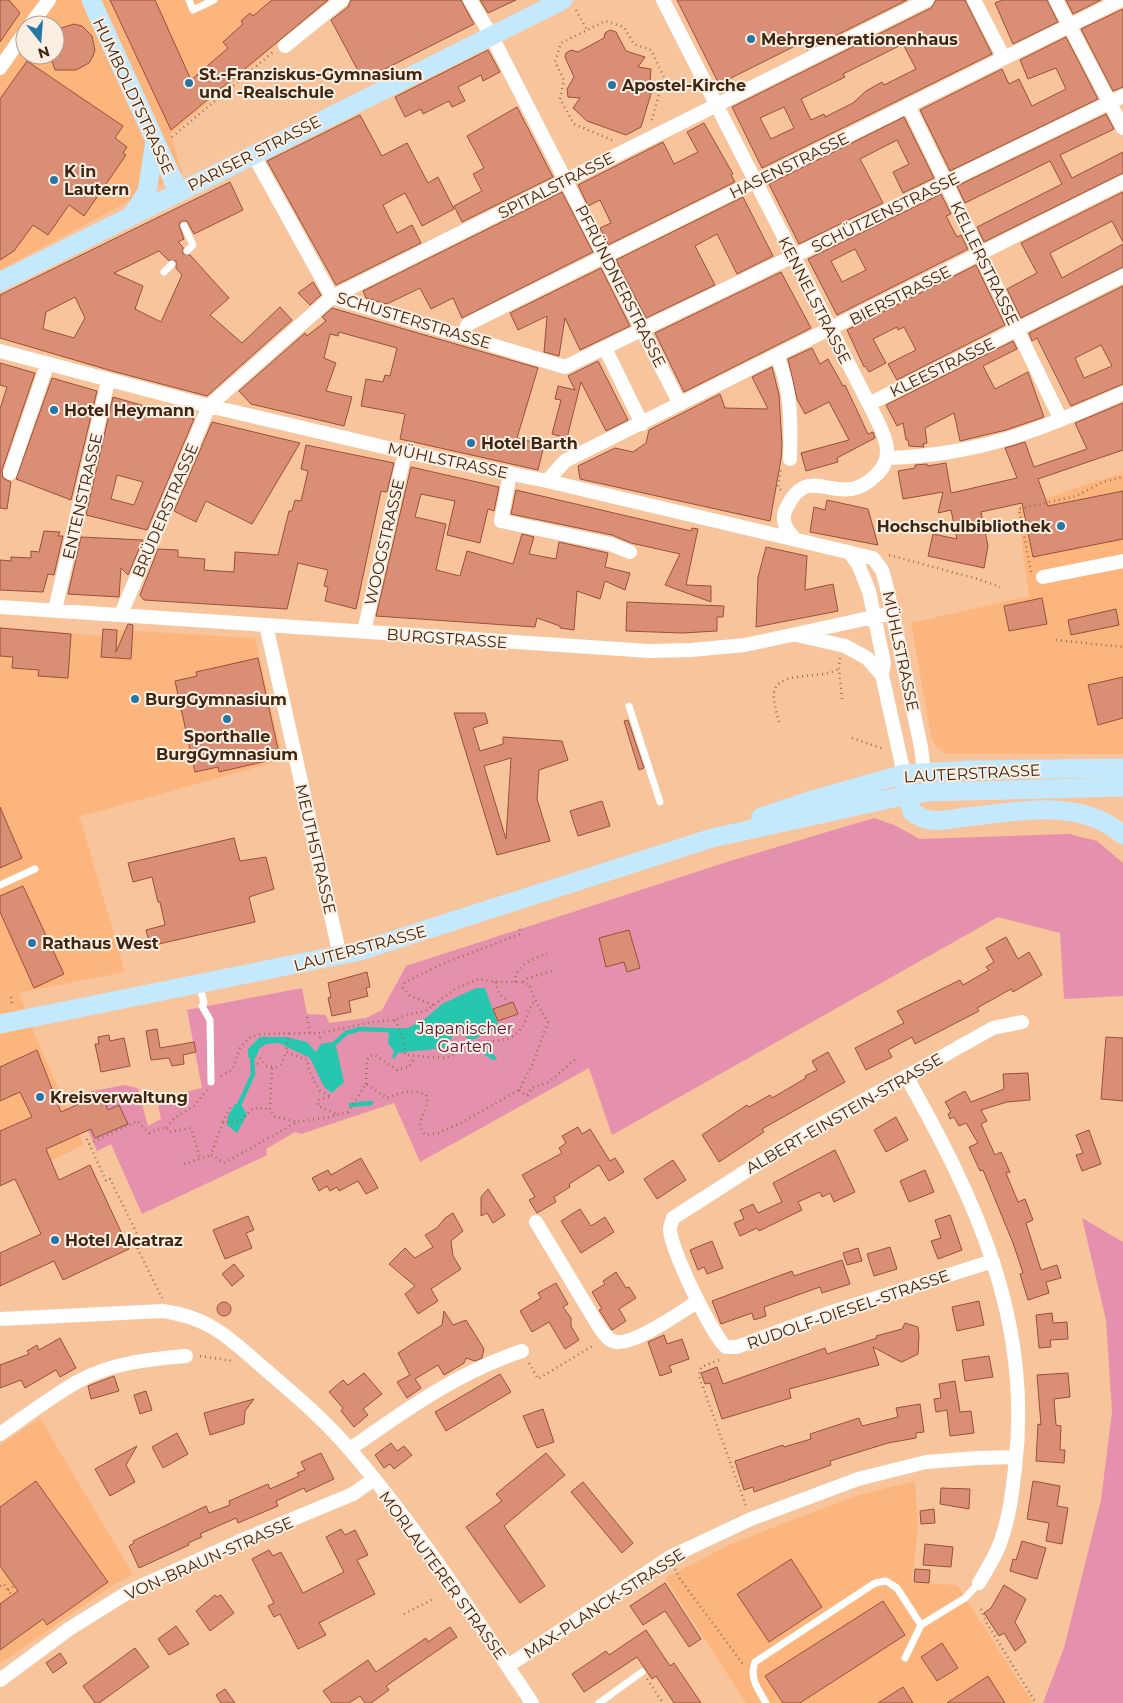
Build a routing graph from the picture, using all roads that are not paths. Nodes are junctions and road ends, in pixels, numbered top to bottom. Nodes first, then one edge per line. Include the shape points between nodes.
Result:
1 (49, 0) edge
2 (91, 0) edge
3 (188, 0) edge
4 (214, 0) edge
5 (342, 0) edge
6 (470, 0) edge
7 (663, 0) edge
8 (927, 0) edge
9 (974, 0) edge
10 (1056, 0) edge
11 (1121, 0) edge
12 (570, 5) edge
13 (38, 15) edge
14 (1069, 25) junction
15 (491, 35) junction
16 (15, 46) edge
17 (285, 46) road end
18 (1004, 58) junction
19 (0, 68) edge
20 (1123, 96) edge
21 (1110, 102) junction
22 (716, 105) junction
23 (908, 105) junction
24 (1123, 128) edge
25 (163, 140) junction
26 (253, 154) junction
27 (567, 180) junction
28 (755, 182) junction
29 (946, 182) junction
30 (1123, 182) edge
31 (173, 198) junction
32 (133, 214) junction
33 (184, 226) dead end
34 (187, 252) dead end
35 (981, 254) junction
36 (606, 255) junction
37 (792, 256) junction
38 (172, 264) dead end
39 (164, 272) dead end
40 (1123, 276) edge
41 (0, 282) edge
42 (332, 297) junction
43 (642, 328) junction
44 (1018, 329) junction
45 (830, 330) junction
46 (462, 335) junction
47 (605, 348) junction
48 (0, 351) edge
49 (777, 356) junction
50 (47, 365) junction
51 (565, 367) joint
52 (108, 381) junction
53 (1123, 393) edge
54 (680, 404) junction
55 (869, 404) junction
56 (209, 406) junction
57 (1062, 420) junction
58 (642, 424) junction
59 (405, 452) junction
60 (888, 458) junction
61 (786, 463) road end
62 (10, 472) dead end
63 (510, 473) junction
64 (547, 481) junction
65 (794, 539) junction
66 (630, 552) dead end
67 (849, 552) junction
68 (1123, 561) edge
69 (1038, 579) road end
70 (0, 606) edge
71 (55, 610) junction
72 (121, 614) junction
73 (892, 614) junction
74 (874, 617) junction
75 (266, 625) junction
76 (364, 631) junction
77 (792, 635) junction
78 (882, 675) junction
79 (629, 706) dead end
80 (1123, 768) edge
81 (924, 772) junction
82 (904, 774) junction
83 (1123, 787) edge
84 (927, 792) junction
85 (907, 795) junction
86 (660, 802) dead end
87 (964, 818) junction
88 (1123, 835) edge
89 (712, 838) junction
90 (35, 869) dead end
91 (0, 885) edge
92 (340, 956) junction
93 (199, 984) junction
94 (1022, 1022) dead end
95 (0, 1024) edge
96 (906, 1076) junction
97 (211, 1082) dead end
98 (673, 1218) joint
99 (536, 1222) dead end
100 (993, 1262) junction
101 (698, 1301) junction
102 (0, 1320) edge
103 (522, 1351) road end
104 (186, 1356) road end
105 (0, 1434) edge
106 (350, 1449) junction
107 (1016, 1457) junction
108 (374, 1479) junction
109 (979, 1583) joint
110 (921, 1625) junction
111 (905, 1658) dead end
112 (508, 1666) junction
113 (642, 1672) road end
114 (0, 1680) edge
115 (532, 1703) edge
116 (599, 1703) edge
117 (766, 1703) edge

1 - 13 street
2 - 25 main road, HUMBOLDTSTRASSE
3 - 4 lane via 193,10
5 - 17 street
6 - 15 street, PFRÜNDNERSTRASSE
7 - 22 street, KENNELSTRASSE
8 - 22 street, SPITALSTRASSE
9 - 18 street
10 - 14 street
11 - 14 street, HASENSTRASSE
12 - 15 main road, PARISER STRASSE
14 - 18 street, HASENSTRASSE
14 - 21 street
15 - 26 main road, PARISER STRASSE
15 - 27 street, PFRÜNDNERSTRASSE
16 - 19 street
18 - 23 street, HASENSTRASSE
20 - 21 street, SCHÜTZENSTRASSE
21 - 24 street
21 - 29 street, SCHÜTZENSTRASSE
22 - 27 street, SPITALSTRASSE
22 - 28 street, KENNELSTRASSE
23 - 28 street, HASENSTRASSE
23 - 29 street, KELLERSTRASSE
25 - 31 main road, HUMBOLDTSTRASSE
25 - 32 main road via 147,192
26 - 31 main road, PARISER STRASSE
26 - 42 street, SCHUSTERSTRASSE
27 - 36 street, PFRÜNDNERSTRASSE
27 - 42 street, SPITALSTRASSE
28 - 36 street, HASENSTRASSE
28 - 37 street, KENNELSTRASSE
29 - 35 street, KELLERSTRASSE
29 - 37 street, SCHÜTZENSTRASSE
30 - 35 street, BIERSTRASSE
31 - 32 main road, PARISER STRASSE
32 - 41 main road, PARISER STRASSE
33 - 34 lane via 193,245
35 - 44 street, KELLERSTRASSE
35 - 45 street, BIERSTRASSE
36 - 43 street, PFRÜNDNERSTRASSE
36 - 46 street, HASENSTRASSE via 468,324
37 - 43 street, SCHÜTZENSTRASSE
37 - 45 street, KENNELSTRASSE
38 - 39 lane
40 - 44 street, KLEESTRASSE
42 - 46 street, SCHUSTERSTRASSE
42 - 56 street, SPITALSTRASSE
43 - 47 street, SCHÜTZENSTRASSE
43 - 54 street, PFRÜNDNERSTRASSE
44 - 55 street, KLEESTRASSE
44 - 57 street, KELLERSTRASSE
45 - 49 street, BIERSTRASSE
45 - 55 street, KENNELSTRASSE
46 - 51 street, SCHUSTERSTRASSE
47 - 51 street, SCHÜTZENSTRASSE
47 - 58 street
48 - 50 street, MÜHLSTRASSE
49 - 54 street, BIERSTRASSE
49 - 61 street via 792,411
50 - 52 street, MÜHLSTRASSE
50 - 62 street
52 - 56 street, MÜHLSTRASSE
52 - 71 street, ENTENSTRASSE
53 - 57 street
54 - 58 street, BIERSTRASSE
55 - 60 street, KENNELSTRASSE via 884,434
56 - 59 street, MÜHLSTRASSE
56 - 72 street, BRÜDERSTRASSE
57 - 60 street via 973,450
58 - 64 street, BIERSTRASSE via 565,461
59 - 63 street, MÜHLSTRASSE
59 - 76 street, WOOGSTRASSE
60 - 65 street via 882,470 867,484 852,489 813,485 801,489 783,514 785,528
63 - 64 street, MÜHLSTRASSE
63 - 66 street via 501,521 610,544
64 - 65 street, MÜHLSTRASSE
65 - 67 street, MÜHLSTRASSE
67 - 73 street, MÜHLSTRASSE via 873,558 882,570
67 - 74 street, MÜHLSTRASSE via 866,579
68 - 69 street
70 - 71 street, BURGSTRASSE
71 - 72 street, BURGSTRASSE
72 - 75 street, BURGSTRASSE
73 - 74 street, BURGSTRASSE
73 - 81 street, MÜHLSTRASSE
74 - 77 street, BURGSTRASSE
74 - 78 street, MÜHLSTRASSE via 884,663
75 - 76 street, BURGSTRASSE
75 - 92 street, MEUTHSTRASSE
76 - 77 street, BURGSTRASSE via 649,651 725,647
77 - 78 street, MÜHLSTRASSE via 845,646 867,658
78 - 82 street, MÜHLSTRASSE
79 - 86 lane
80 - 81 main road, LAUTERSTRASSE
81 - 82 main road, LAUTERSTRASSE
81 - 84 main road
82 - 85 main road
82 - 89 main road, LAUTERSTRASSE via 780,810
83 - 84 main road, LAUTERSTRASSE
84 - 85 main road, LAUTERSTRASSE
84 - 87 main road via 933,809
85 - 87 main road via 912,812 926,820
85 - 89 main road, LAUTERSTRASSE
87 - 88 main road via 1061,810 1081,812
89 - 92 main road, LAUTERSTRASSE
90 - 91 lane
92 - 93 main road, LAUTERSTRASSE
93 - 95 main road, LAUTERSTRASSE
93 - 97 lane via 202,1006 210,1020
94 - 96 street, ALBERT-EINSTEIN-STRASSE via 993,1028
96 - 98 street, ALBERT-EINSTEIN-STRASSE via 807,1132
96 - 100 street via 959,1177
98 - 101 street, RUDOLF-DIESEL-STRASSE via 670,1228 673,1243
99 - 101 street via 607,1337 617,1342 631,1340
100 - 101 street, RUDOLF-DIESEL-STRASSE via 834,1311 737,1347 726,1347 718,1340
100 - 107 street via 1008,1308 1013,1347 1019,1406
102 - 106 street, MORLAUTERER STRASSE via 163,1311 191,1317 219,1329 240,1346
103 - 106 street via 438,1389
104 - 105 street via 110,1368 78,1381
106 - 108 street, MORLAUTERER STRASSE
107 - 109 street via 1010,1512 998,1547
107 - 112 street, MAX-PLANCK-STRASSE via 918,1464 858,1479 751,1519 670,1557
108 - 112 street, MORLAUTERER STRASSE
108 - 114 street, VON-BRAUN-STRASSE via 353,1494 130,1591 69,1629
109 - 110 lane via 965,1598
110 - 111 lane
110 - 117 lane via 897,1588 886,1581 875,1583 755,1662 751,1672
112 - 115 street, MORLAUTERER STRASSE
113 - 116 lane

